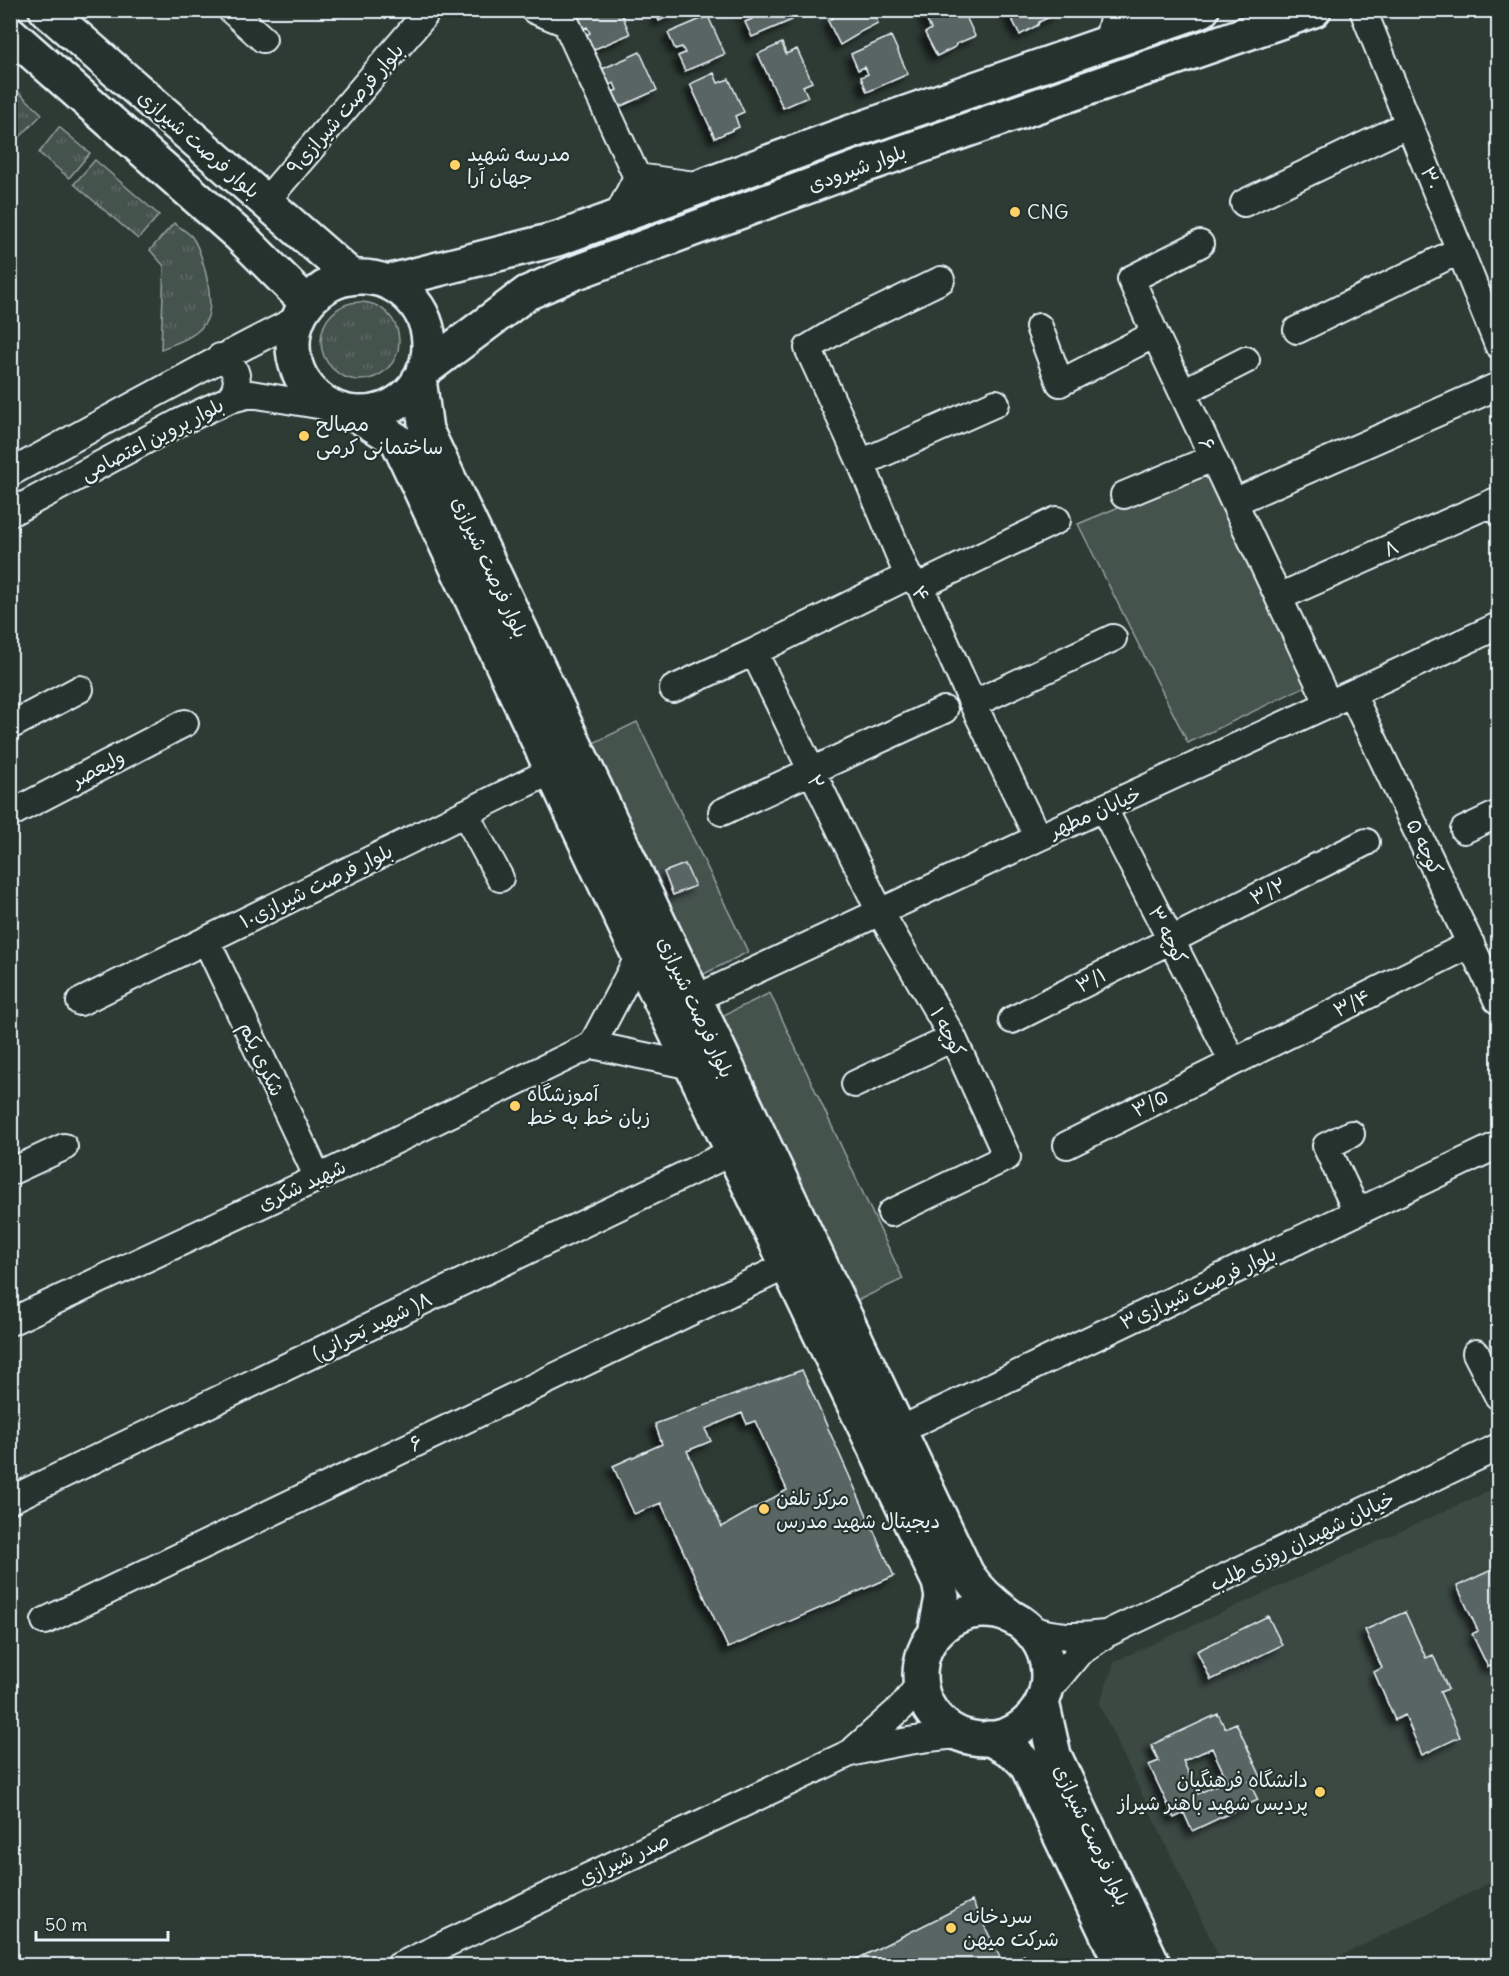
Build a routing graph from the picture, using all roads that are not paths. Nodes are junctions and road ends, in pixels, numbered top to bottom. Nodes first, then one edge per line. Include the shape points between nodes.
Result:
1 (46, 10) edge
2 (231, 10) edge
3 (534, 10) edge
4 (1115, 10) edge
5 (1202, 10) edge
6 (1314, 10) edge
7 (1363, 10) edge
8 (424, 16) dead end
9 (1158, 16) edge
10 (10, 33) edge
11 (263, 39) dead end
12 (1107, 44) junction
13 (1409, 124) junction
14 (637, 177) junction
15 (702, 186) junction
16 (265, 201) junction
17 (1244, 203) dead end
18 (616, 217) junction
19 (291, 225) junction
20 (1200, 244) dead end
21 (1460, 250) junction
22 (264, 259) junction
23 (352, 277) junction
24 (941, 280) dead end
25 (387, 282) junction
26 (303, 311) junction
27 (1039, 327) dead end
28 (1297, 330) dead end
29 (1155, 334) junction
30 (1498, 345) edge
31 (220, 357) junction
32 (1246, 360) dead end
33 (421, 375) junction
34 (1498, 386) edge
35 (1183, 392) junction
36 (228, 400) junction
37 (996, 403) dead end
38 (345, 411) junction
39 (1213, 458) junction
40 (861, 463) junction
41 (10, 473) edge
42 (1124, 495) dead end
43 (1234, 502) junction
44 (1498, 511) edge
45 (10, 513) edge
46 (1057, 520) dead end
47 (914, 581) junction
48 (1278, 597) junction
49 (1498, 626) edge
50 (1113, 638) dead end
51 (754, 652) junction
52 (673, 689) dead end
53 (80, 690) dead end
54 (1352, 694) junction
55 (973, 704) junction
56 (1329, 705) junction
57 (944, 710) dead end
58 (185, 723) dead end
59 (10, 726) edge
60 (553, 770) junction
61 (811, 772) junction
62 (1104, 809) junction
63 (465, 813) junction
64 (722, 813) dead end
65 (1498, 813) edge
66 (10, 814) edge
67 (1464, 830) dead end
68 (1038, 838) junction
69 (1366, 842) dead end
70 (500, 878) dead end
71 (880, 912) junction
72 (206, 940) junction
73 (1171, 940) junction
74 (1471, 944) junction
75 (639, 956) junction
76 (692, 1000) junction
77 (1497, 1000) edge
78 (80, 1002) dead end
79 (1012, 1020) dead end
80 (953, 1038) junction
81 (592, 1045) junction
82 (1233, 1062) junction
83 (692, 1066) junction
84 (855, 1084) dead end
85 (1351, 1134) dead end
86 (1067, 1145) dead end
87 (1498, 1145) edge
88 (64, 1147) dead end
89 (734, 1151) junction
90 (10, 1172) edge
91 (318, 1178) junction
92 (1357, 1212) junction
93 (891, 1213) dead end
94 (788, 1264) junction
95 (10, 1322) edge
96 (1476, 1353) dead end
97 (1498, 1396) edge
98 (898, 1431) junction
99 (1498, 1447) edge
100 (10, 1500) edge
101 (45, 1622) dead end
102 (1019, 1622) junction
103 (935, 1634) junction
104 (1106, 1634) junction
105 (921, 1682) junction
106 (1043, 1698) junction
107 (976, 1737) junction
108 (850, 1753) junction
109 (399, 1965) edge
110 (1122, 1965) edge
111 (1154, 1965) edge

1 - 16 main road, بلوار فرصت شیرازی
2 - 11 street
3 - 14 street via 566,23
4 - 12 street
5 - 9 main road, بلوار شیرودی
6 - 33 main road, بلوار شیرودی via 866,165 527,292
7 - 13 street, ۳۰
8 - 16 street, ۹بلوار فرصت شیرازی
9 - 12 main road, بلوار شیرودی
10 - 22 main road, بلوار فرصت شیرازی
12 - 15 main road, بلوار شیرودی
13 - 17 street
13 - 21 street, ۳۰
14 - 15 street
14 - 18 street
15 - 18 main road, بلوار شیرودی
16 - 19 main road, بلوار فرصت شیرازی
18 - 25 main road, بلوار شیرودی via 557,239
19 - 22 main road via 292,238 287,250 277,258
19 - 23 main road, بلوار فرصت شیرازی
20 - 29 street, ۶ via 1131,279
21 - 28 street
21 - 30 street, ۳۰
22 - 26 main road, بلوار فرصت شیرازی
23 - 25 main road
23 - 26 main road via 327,285
24 - 40 street, ۴ via 808,348
25 - 33 main road via 415,303 424,319 428,354
26 - 31 street, بلوار پروین اعتصامی
26 - 38 main road via 293,342 295,363 318,398
27 - 29 street via 1060,383
29 - 35 street, ۶
31 - 36 street via 228,361 237,376 234,393
31 - 41 street, بلوار پروین اعتصامی
32 - 35 street
33 - 38 main road via 403,398 388,407 371,412
33 - 76 main road, بلوار فرصت شیرازی via 426,430
34 - 43 street
35 - 39 street, ۶
36 - 38 street, بلوار پروین اعتصامی via 251,394
36 - 45 street, بلوار پروین اعتصامی
37 - 40 street
38 - 60 main road, بلوار فرصت شیرازی via 397,440
39 - 42 street
39 - 43 street, ۶
40 - 47 street, ۴
43 - 48 street, ۶
44 - 48 street, ۸ via 1494,502
46 - 47 street
47 - 51 street
47 - 55 street, ۴
48 - 56 street, ۶
49 - 54 street, خیابان مطهر
50 - 55 street
51 - 52 street
51 - 61 street, ۲
53 - 59 street
54 - 56 street, خیابان مطهر
54 - 74 street, کوچه ۵
55 - 68 street, ۴
56 - 62 street, خیابان مطهر
57 - 61 street
58 - 66 street, ولیعصر
60 - 63 street, بلوار فرصت شیرازی۱۰
60 - 75 main road, بلوار فرصت شیرازی
61 - 64 street
61 - 71 street, ۲
62 - 68 street, خیابان مطهر
62 - 73 street, کوچه ۳
63 - 70 street
63 - 72 street, بلوار فرصت شیرازی۱۰
65 - 67 street
68 - 71 street, خیابان مطهر
69 - 73 street, ۳/۲
71 - 76 street, خیابان مطهر
71 - 80 street, کوچه ۱
72 - 78 street, بلوار فرصت شیرازی۱۰
72 - 91 street, شکری یکم
73 - 79 street, ۳/۱
73 - 82 street, کوچه ۳
74 - 77 street, کوچه ۵
74 - 82 street, ۳/۴
75 - 81 street
75 - 83 main road, بلوار فرصت شیرازی
76 - 98 main road, بلوار فرصت شیرازی
80 - 84 street
80 - 93 street, کوچه ۱ via 1007,1157
81 - 83 street
81 - 91 street, شهید شکری
82 - 86 street, ۳/۵
83 - 89 main road, بلوار فرصت شیرازی
85 - 92 street via 1326,1146
87 - 92 street, ۳بلوار فرصت شیرازی
88 - 90 street
89 - 94 main road, بلوار فرصت شیرازی
89 - 100 street, (شهید بَحرانی )۸
91 - 95 street, شهید شکری
92 - 98 street, ۳بلوار فرصت شیرازی
94 - 101 street, ۶
94 - 103 main road, بلوار فرصت شیرازی via 939,1582 942,1597
96 - 97 street
98 - 102 main road, بلوار فرصت شیرازی via 967,1574 989,1600
99 - 104 street, خیابان شهیدان روزی طلب
102 - 103 main road via 984,1611 965,1614
102 - 104 street, خیابان شهیدان روزی طلب via 1047,1635
102 - 106 main road via 1042,1648 1046,1659
103 - 105 main road via 923,1656
104 - 106 street, خیابان شهیدان روزی طلب via 1079,1653
105 - 107 main road via 934,1714 952,1730
105 - 108 street, صدر شیرازی via 902,1707
106 - 107 main road via 1034,1714 1011,1733
106 - 111 main road, بلوار فرصت شیرازی via 1054,1755
107 - 108 street, صدر شیرازی via 927,1736
107 - 110 main road, بلوار فرصت شیرازی via 1014,1752 1026,1764
108 - 109 street, صدر شیرازی

